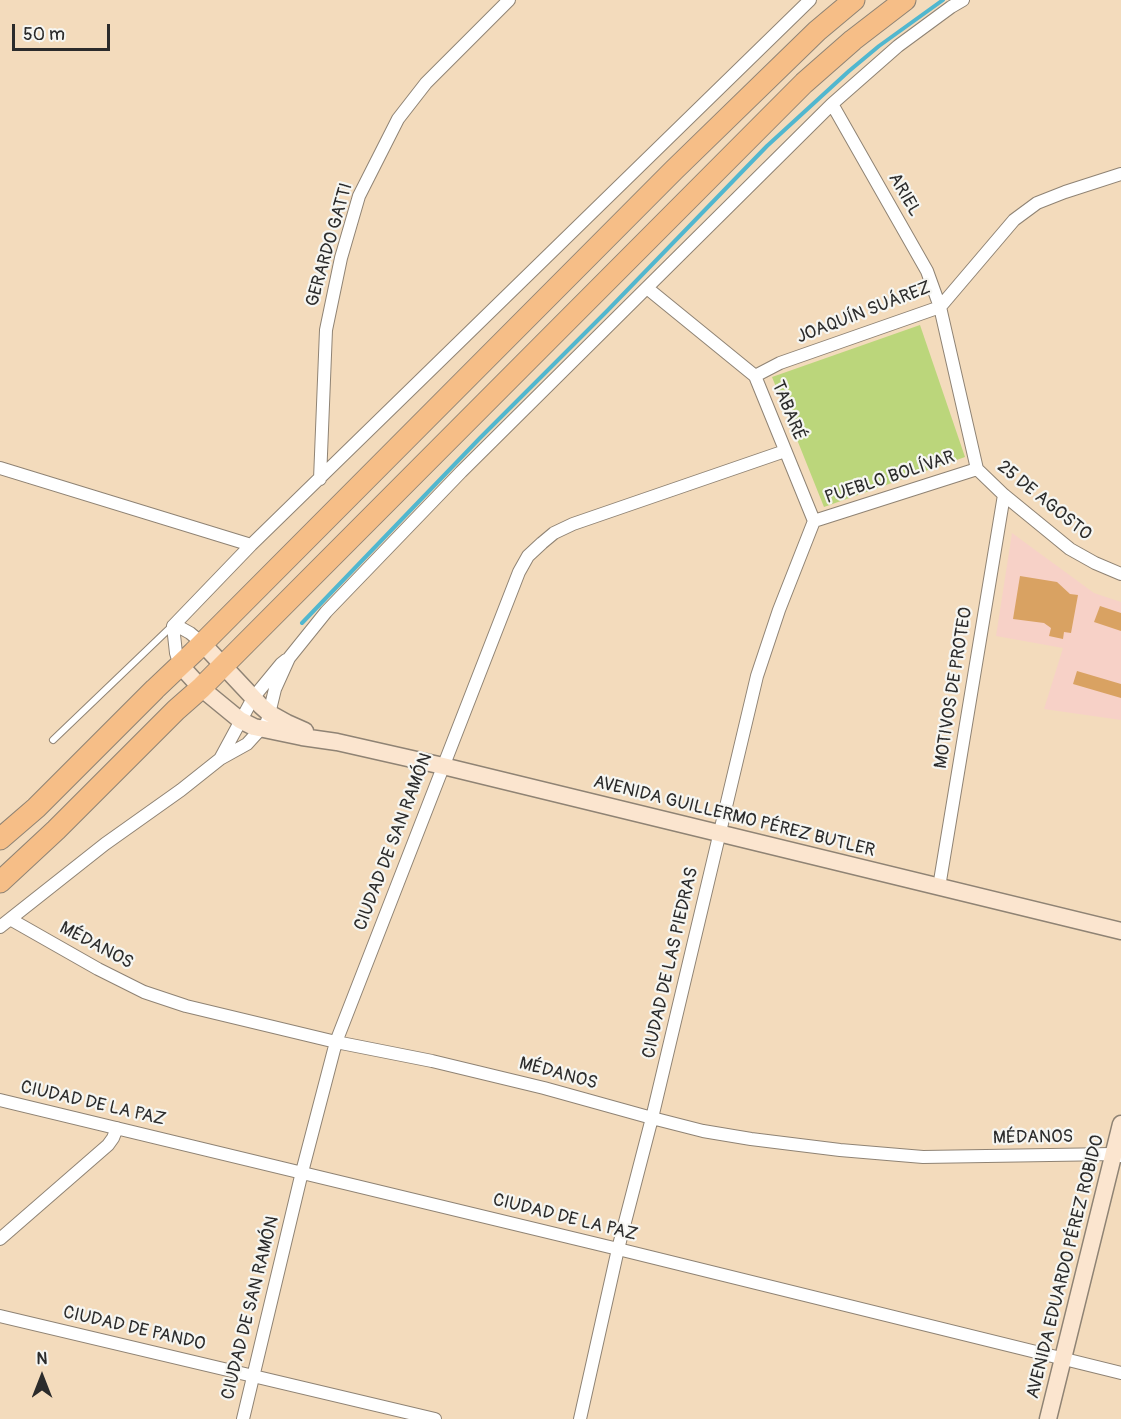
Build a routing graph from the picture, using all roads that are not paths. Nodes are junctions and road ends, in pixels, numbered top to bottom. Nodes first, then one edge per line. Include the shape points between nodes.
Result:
1 (509, 0) edge
2 (854, 0) edge
3 (905, 0) edge
4 (963, 0) edge
5 (803, 3) edge
6 (832, 104) junction
7 (1121, 174) edge
8 (647, 288) junction
9 (940, 307) junction
10 (755, 376) junction
11 (785, 451) junction
12 (0, 468) edge
13 (977, 469) junction
14 (320, 479) junction
15 (1004, 495) junction
16 (814, 521) junction
17 (251, 545) junction
18 (1121, 574) edge
19 (173, 626) junction
20 (202, 644) junction
21 (289, 658) junction
22 (180, 665) junction
23 (223, 666) junction
24 (201, 688) junction
25 (252, 698) junction
26 (269, 713) junction
27 (240, 720) junction
28 (262, 729) junction
29 (53, 740) dead end
30 (337, 742) junction
31 (220, 759) junction
32 (442, 766) junction
33 (720, 834) junction
34 (0, 839) edge
35 (0, 882) edge
36 (939, 887) junction
37 (5, 923) edge
38 (1121, 931) edge
39 (336, 1042) junction
40 (0, 1100) edge
41 (652, 1118) junction
42 (1121, 1125) edge
43 (117, 1128) junction
44 (1117, 1155) edge
45 (302, 1173) junction
46 (0, 1239) edge
47 (618, 1249) junction
48 (0, 1316) edge
49 (1063, 1359) junction
50 (1121, 1373) edge
51 (254, 1376) junction
52 (244, 1419) edge
53 (435, 1419) edge
54 (580, 1419) edge
55 (1048, 1419) edge

1 - 14 street, GERARDO GATTI via 426,83 398,119 359,196 326,330
2 - 20 highway via 817,30 674,170
3 - 23 highway via 804,83
4 - 6 street via 898,46
5 - 14 street
6 - 8 street
6 - 9 street, ARIEL via 927,271
7 - 9 street, JOAQUÍN SUÁREZ via 1037,203 1014,220
8 - 10 street, TABARÉ
8 - 21 street via 445,488 326,612
9 - 10 street, JOAQUÍN SUÁREZ via 780,363
9 - 13 street, ARIEL
10 - 11 street, TABARÉ
11 - 16 street, TABARÉ
11 - 32 street, CIUDAD DE SAN RAMÓN via 573,524 542,543 519,572
12 - 17 street
13 - 15 street, 25 DE AGOSTO
13 - 16 street, PUEBLO BOLÍVAR
14 - 17 street
15 - 18 street, 25 DE AGOSTO via 1070,549
15 - 36 street, MOTIVOS DE PROTEO
16 - 33 street, CIUDAD DE LAS PIEDRAS via 757,676
17 - 19 street
19 - 20 street via 190,633
19 - 22 street
19 - 29 lane
20 - 22 highway
20 - 23 street
21 - 25 street
21 - 26 street
22 - 24 street
22 - 34 highway
23 - 24 highway
23 - 25 street
24 - 27 street
24 - 35 highway
25 - 26 street
25 - 27 street
26 - 28 street
26 - 30 street
27 - 28 street
27 - 31 street
28 - 30 street
28 - 31 street via 247,744
30 - 32 street, AVENIDA GUILLERMO PÉREZ BUTLER
31 - 37 street
32 - 33 street, AVENIDA GUILLERMO PÉREZ BUTLER
32 - 39 street, CIUDAD DE SAN RAMÓN
33 - 36 street, AVENIDA GUILLERMO PÉREZ BUTLER
33 - 41 street, CIUDAD DE LAS PIEDRAS
36 - 38 street, AVENIDA GUILLERMO PÉREZ BUTLER
37 - 39 street, MÉDANOS via 144,992
39 - 41 street, MÉDANOS via 432,1061
39 - 45 street, CIUDAD DE SAN RAMÓN
40 - 43 street, CIUDAD DE LA PAZ
41 - 44 street, MÉDANOS via 751,1139 911,1156
41 - 47 street, CIUDAD DE LAS PIEDRAS
42 - 44 street, AVENIDA EDUARDO PÉREZ ROBIDO
43 - 45 street, CIUDAD DE LA PAZ
43 - 46 street via 108,1145
44 - 49 street, AVENIDA EDUARDO PÉREZ ROBIDO
45 - 47 street, CIUDAD DE LA PAZ
45 - 51 street, CIUDAD DE SAN RAMÓN
47 - 49 street, CIUDAD DE LA PAZ
47 - 54 street, CIUDAD DE LAS PIEDRAS
48 - 51 street, CIUDAD DE PANDO
49 - 50 street, CIUDAD DE LA PAZ
49 - 55 street, AVENIDA EDUARDO PÉREZ ROBIDO
51 - 52 street, CIUDAD DE SAN RAMÓN
51 - 53 street, CIUDAD DE PANDO

